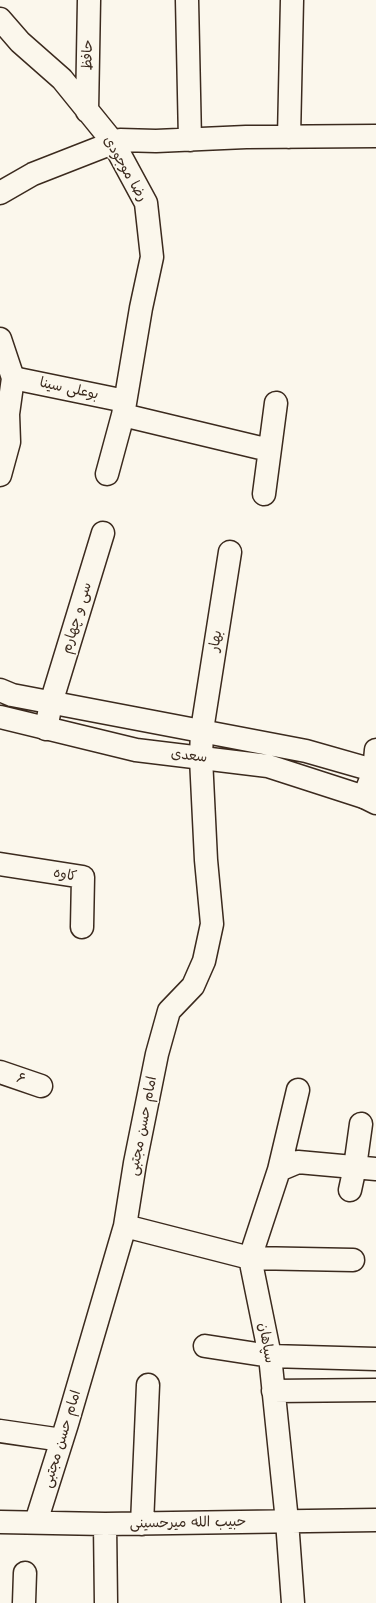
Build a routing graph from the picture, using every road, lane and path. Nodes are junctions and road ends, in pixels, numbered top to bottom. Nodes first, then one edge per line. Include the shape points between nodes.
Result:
1 (90, 0) edge
2 (187, 0) edge
3 (292, 0) edge
4 (0, 19) edge
5 (87, 111) junction
6 (376, 136) edge
7 (289, 137) junction
8 (190, 140) junction
9 (113, 142) junction
10 (0, 192) edge
11 (0, 339) edge
12 (13, 378) junction
13 (276, 403) dead end
14 (124, 408) junction
15 (4, 417) edge
16 (269, 450) junction
17 (107, 474) dead end
18 (0, 475) edge
19 (264, 494) dead end
20 (103, 533) dead end
21 (230, 552) dead end
22 (0, 690) edge
23 (51, 703) junction
24 (0, 716) edge
25 (46, 729) junction
26 (202, 730) junction
27 (201, 758) junction
28 (375, 764) edge
29 (370, 800) edge
30 (0, 864) edge
31 (82, 926) dead end
32 (0, 1072) edge
33 (41, 1086) dead end
34 (298, 1090) dead end
35 (361, 1124) dead end
36 (366, 1168) edge
37 (279, 1170) junction
38 (350, 1190) dead end
39 (125, 1226) junction
40 (250, 1258) junction
41 (353, 1260) dead end
42 (205, 1346) dead end
43 (270, 1356) junction
44 (376, 1359) edge
45 (148, 1385) dead end
46 (376, 1390) edge
47 (273, 1391) junction
48 (0, 1431) edge
49 (62, 1440) junction
50 (376, 1520) edge
51 (286, 1521) junction
52 (0, 1522) edge
53 (36, 1522) junction
54 (105, 1524) junction
55 (142, 1524) junction
56 (25, 1572) dead end
57 (24, 1603) edge
58 (106, 1603) edge
59 (293, 1603) edge

1 - 5 street, حافظ
2 - 8 street
3 - 7 street
4 - 5 street, رضا موجودی via 20,42 62,79
5 - 9 street, رضا موجودی
6 - 7 street
7 - 8 street
8 - 9 street
9 - 10 street via 32,174
9 - 14 street, رضا موجودی via 146,203 152,257
11 - 12 street
12 - 14 street, بوعلی سینا
12 - 15 street
13 - 16 street
14 - 16 street, بوعلی سینا
14 - 17 street, رضا موجودی
15 - 18 street via 9,442
16 - 19 street
20 - 23 street, سی و چهارم
21 - 26 street, بهار
22 - 23 street, سعدی
23 - 25 street, سی و چهارم
23 - 26 street, سعدی
24 - 25 street, سعدی
25 - 27 street, سعدی via 136,750
26 - 27 street, امام حسن مجتبی
26 - 28 street, سعدی
27 - 29 street, سعدی via 268,766
27 - 39 street, امام حسن مجتبی via 212,924 204,961 193,986 169,1011 157,1054
28 - 29 street
30 - 31 street, کاوه via 83,877
32 - 33 street, ۶
34 - 37 street, سپاهان
35 - 36 street
36 - 37 street via 298,1162
36 - 38 street
37 - 40 street, سپاهان
39 - 40 street
39 - 49 street, امام حسن مجتبی
40 - 41 street
40 - 43 street, سپاهان
42 - 43 street
43 - 44 street
43 - 47 street, سپاهان
45 - 55 street
46 - 47 street
47 - 51 street, سپاهان
48 - 49 street
49 - 53 street, امام حسن مجتبی
50 - 51 street, حبیب الله میرحسینی
51 - 55 street, حبیب الله میرحسینی
51 - 59 street, سپاهان
52 - 53 street, حبیب الله میرحسینی
53 - 54 street, حبیب الله میرحسینی
54 - 55 street, حبیب الله میرحسینی
54 - 58 street
56 - 57 street

